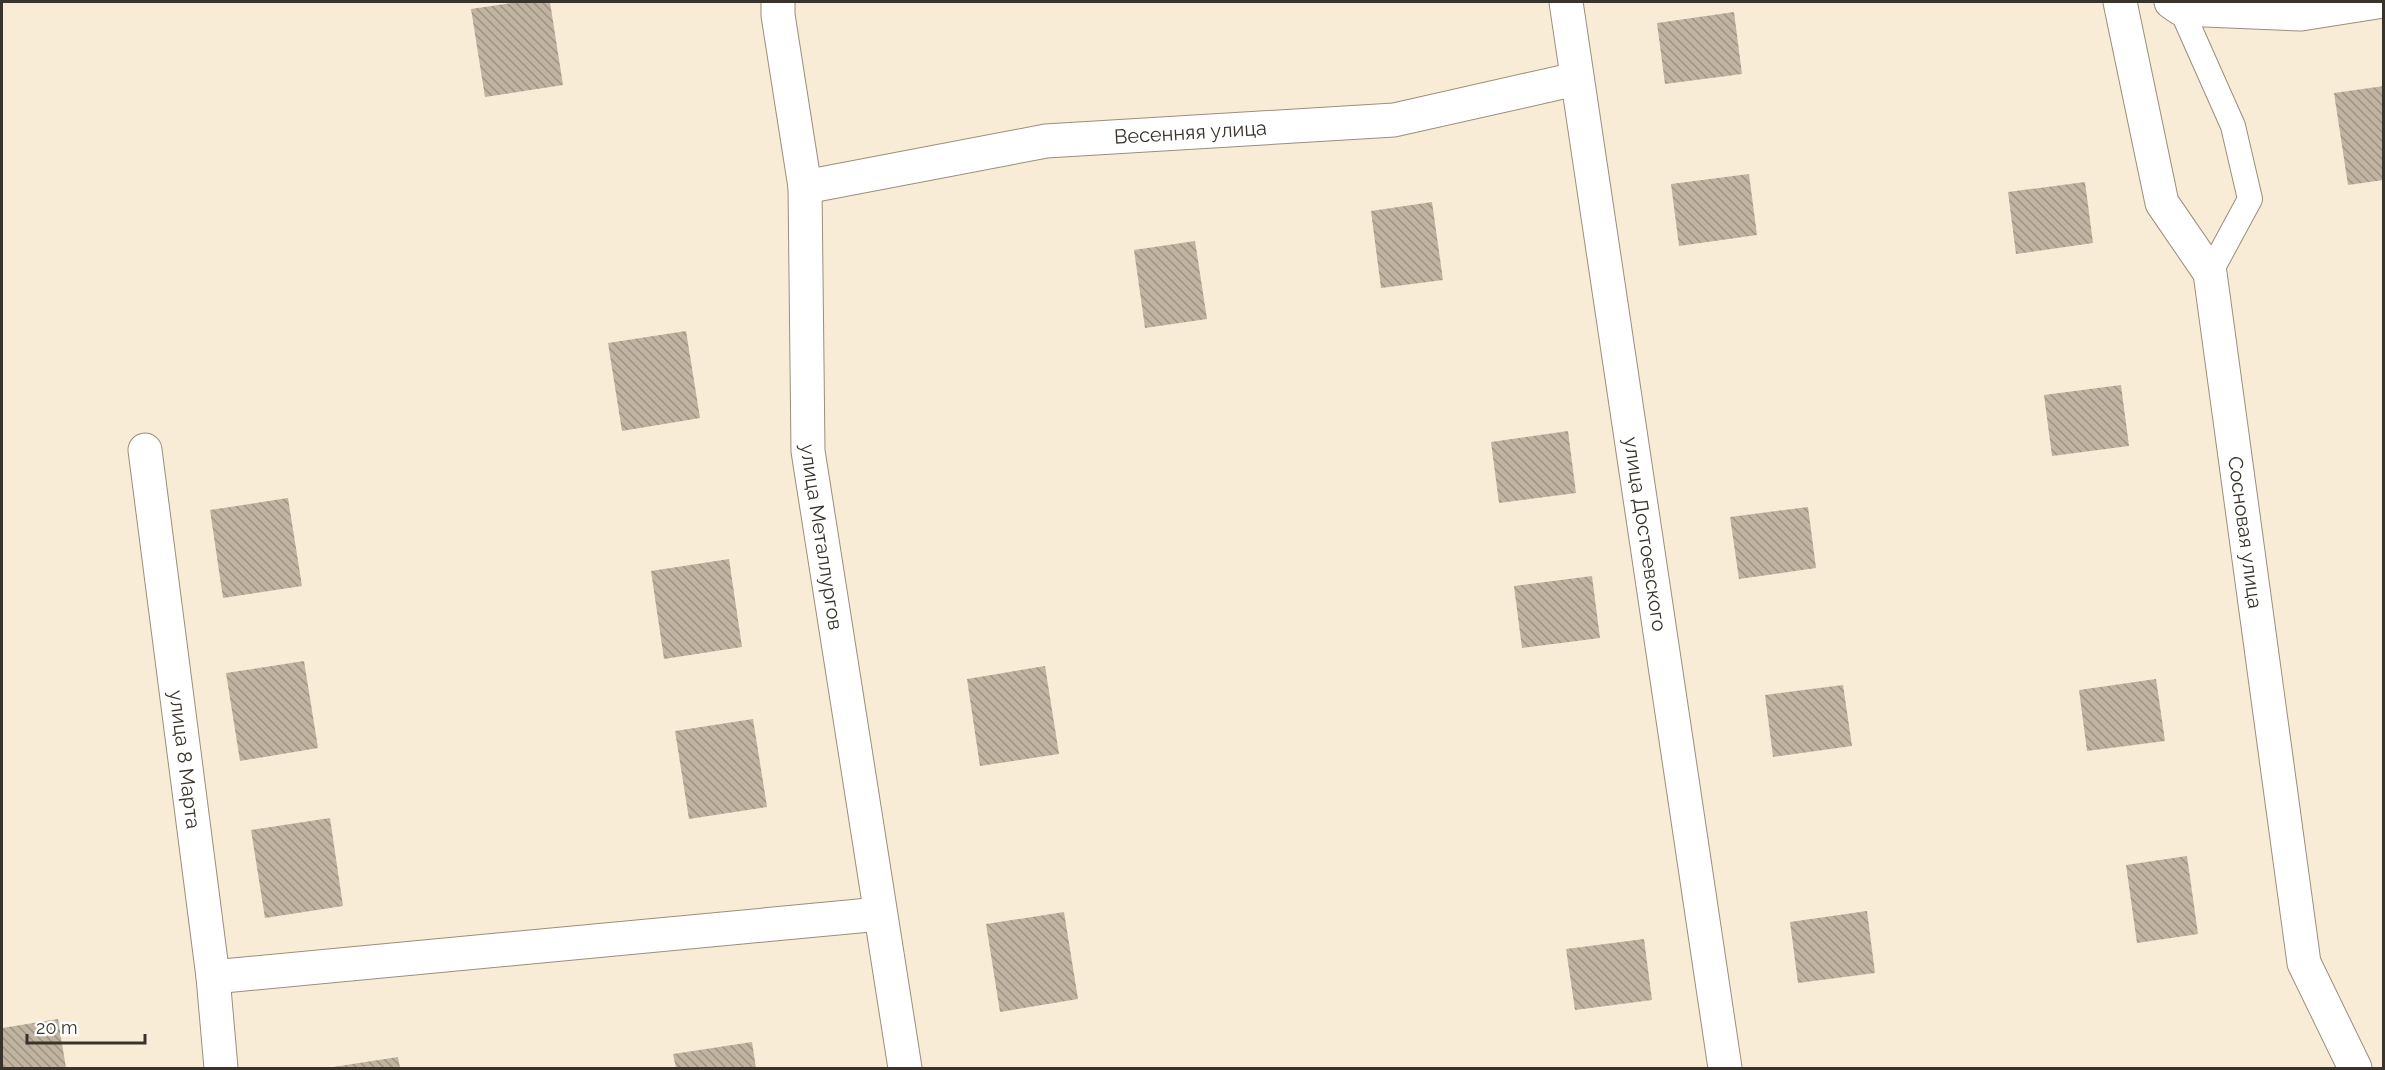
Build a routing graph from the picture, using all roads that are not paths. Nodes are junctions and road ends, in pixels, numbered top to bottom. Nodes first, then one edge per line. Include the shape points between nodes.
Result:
1 (778, 2) edge
2 (1566, 2) edge
3 (2120, 2) edge
4 (2377, 2) edge
5 (2176, 5) edge
6 (1576, 78) junction
7 (805, 187) junction
8 (2210, 273) junction
9 (145, 450) dead end
10 (880, 914) junction
11 (213, 977) junction
12 (221, 1068) edge
13 (905, 1068) edge
14 (1725, 1068) edge
15 (2355, 1068) edge

1 - 7 street, улица Металлургов
2 - 6 street, улица Достоевского
3 - 8 street, Сосновая улица via 2162,203
4 - 5 street via 2301,14
5 - 8 lane via 2233,126 2250,199
6 - 7 street, Весенняя улица via 1394,120 1046,141
6 - 14 street, улица Достоевского
7 - 10 street, улица Металлургов via 808,451
8 - 15 street, Сосновая улица via 2304,963
9 - 11 street, улица 8 Марта
10 - 11 street
10 - 13 street, улица Металлургов
11 - 12 street, улица 8 Марта

